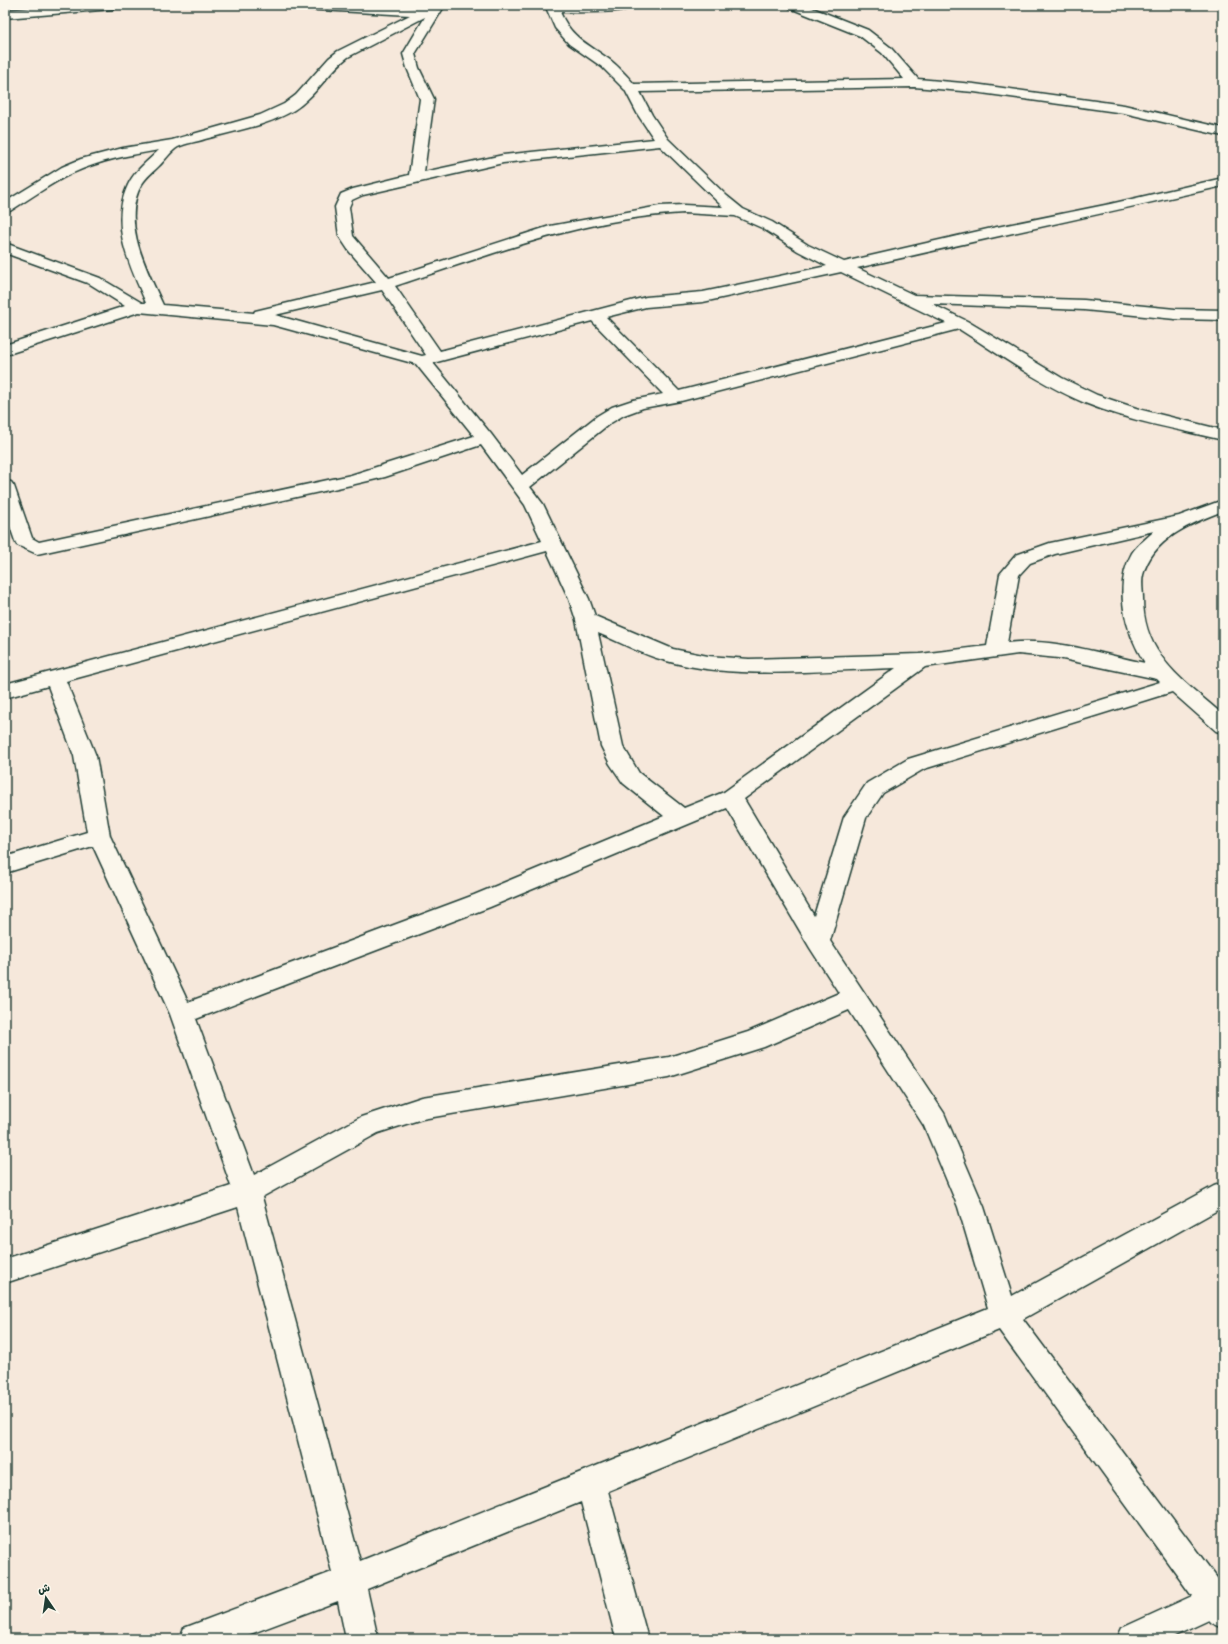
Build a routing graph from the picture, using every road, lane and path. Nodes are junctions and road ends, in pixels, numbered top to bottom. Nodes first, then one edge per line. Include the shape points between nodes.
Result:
1 (113, 5) edge
2 (301, 5) edge
3 (438, 5) edge
4 (633, 5) edge
5 (794, 5) edge
6 (552, 6) edge
7 (426, 12) junction
8 (5, 14) edge
9 (914, 83) junction
10 (631, 88) junction
11 (1223, 132) edge
12 (664, 142) junction
13 (173, 144) junction
14 (416, 178) junction
15 (1223, 182) edge
16 (5, 208) edge
17 (738, 212) junction
18 (5, 248) edge
19 (842, 267) junction
20 (386, 284) junction
21 (908, 299) junction
22 (138, 307) junction
23 (157, 309) junction
24 (595, 315) junction
25 (1223, 315) edge
26 (252, 317) junction
27 (961, 324) junction
28 (5, 350) edge
29 (429, 360) junction
30 (675, 397) junction
31 (1223, 435) edge
32 (486, 438) junction
33 (521, 485) junction
34 (5, 486) edge
35 (1223, 505) edge
36 (1189, 518) junction
37 (552, 544) junction
38 (586, 620) junction
39 (996, 651) junction
40 (920, 661) junction
41 (54, 679) junction
42 (1169, 679) junction
43 (5, 691) edge
44 (1223, 726) edge
45 (732, 797) junction
46 (681, 818) junction
47 (99, 836) junction
48 (5, 865) edge
49 (818, 942) junction
50 (854, 997) junction
51 (182, 1014) junction
52 (247, 1192) junction
53 (1223, 1194) edge
54 (5, 1271) edge
55 (1004, 1315) junction
56 (591, 1482) junction
57 (350, 1581) junction
58 (1219, 1607) edge
59 (195, 1639) edge
60 (362, 1639) edge
61 (632, 1639) edge
62 (1133, 1639) edge

1 - 8 street
2 - 7 street
3 - 7 street
3 - 14 street via 410,54 427,99
4 - 6 street via 611,8
5 - 9 street via 864,33 886,50
6 - 10 street via 562,28 573,42 607,64
7 - 13 street via 343,54 289,107 265,118
9 - 10 street
9 - 11 street via 974,88 1124,109
10 - 12 street via 645,115
12 - 14 street via 526,155
12 - 17 street
13 - 16 street via 111,154 86,162 67,170
13 - 23 street via 136,183 127,208 128,234 135,258
14 - 20 street via 358,192 346,198 342,207 346,236
15 - 19 street
17 - 19 street via 767,225 803,248
17 - 20 street via 660,210 550,230
18 - 22 street via 95,281
19 - 21 street
19 - 24 street via 703,297 646,302
20 - 26 street
20 - 29 street
21 - 25 street via 1084,305 1175,314
21 - 27 street
22 - 23 street
22 - 28 street
23 - 26 street
24 - 29 street
24 - 30 street
26 - 29 street via 274,320
27 - 30 street
27 - 31 street via 1056,382 1091,399 1136,414
29 - 32 street
30 - 33 street via 618,411
32 - 33 street
32 - 34 street via 351,480 37,548 24,541
33 - 37 street via 534,504
35 - 36 street
36 - 39 street via 1050,549 1023,559 1010,574
36 - 42 street via 1162,534 1141,554 1133,576 1133,609 1138,635 1152,659
37 - 38 street via 579,599
37 - 41 street
38 - 40 street via 668,655 708,663 749,666
38 - 46 street via 612,746 631,778
39 - 40 street
39 - 42 street via 1018,648 1058,651
40 - 45 street
41 - 43 street
41 - 47 street via 85,756
42 - 44 street
42 - 49 street via 916,764 875,788 855,817
45 - 46 street
45 - 49 street
46 - 51 street via 482,901
47 - 48 street
47 - 51 street
49 - 50 street
50 - 52 street via 756,1040 669,1067 414,1110 370,1126
50 - 55 street via 935,1122 971,1207
51 - 52 street
52 - 54 street
52 - 57 street
53 - 55 street
55 - 56 street
55 - 58 street
56 - 57 street
56 - 61 street
57 - 59 street
57 - 60 street
58 - 62 street

